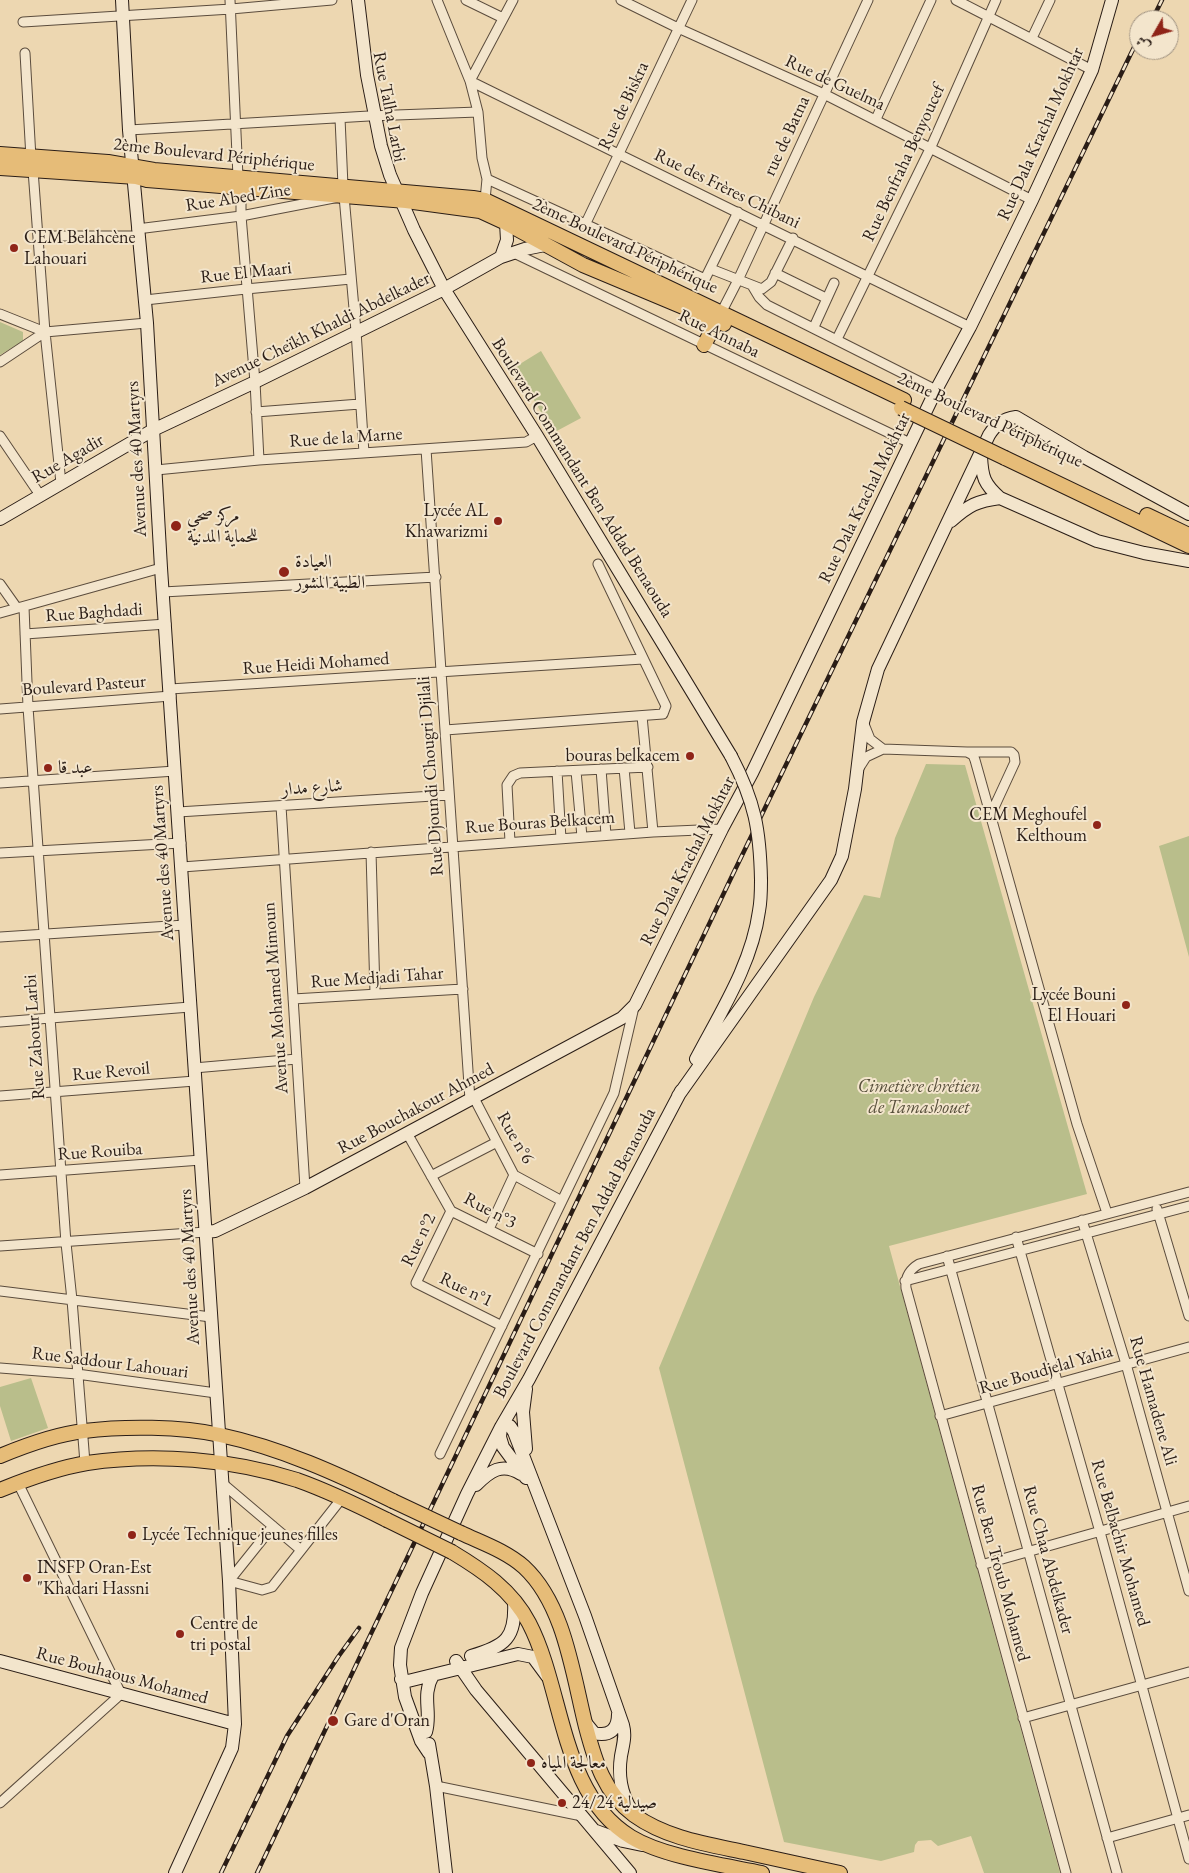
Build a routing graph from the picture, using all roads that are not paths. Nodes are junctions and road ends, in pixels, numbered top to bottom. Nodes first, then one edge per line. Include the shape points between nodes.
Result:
1 (122, 0) edge
2 (332, 0) edge
3 (353, 0) edge
4 (358, 0) edge
5 (437, 0) edge
6 (466, 0) edge
7 (513, 0) edge
8 (621, 0) edge
9 (692, 0) edge
10 (868, 0) edge
11 (931, 0) edge
12 (956, 0) edge
13 (996, 0) edge
14 (1050, 0) edge
15 (1112, 0) edge
16 (230, 5) edge
17 (122, 16) junction
18 (988, 16) junction
19 (504, 18) junction
20 (23, 22) dead end
21 (678, 28) junction
22 (1032, 38) junction
23 (25, 54) dead end
24 (1092, 70) junction
25 (470, 81) junction
26 (824, 94) junction
27 (478, 112) junction
28 (372, 116) junction
29 (340, 118) junction
30 (876, 119) junction
31 (236, 125) junction
32 (129, 130) junction
33 (930, 149) junction
34 (0, 154) edge
35 (619, 155) junction
36 (32, 164) junction
37 (0, 168) edge
38 (133, 171) junction
39 (486, 179) junction
40 (239, 182) junction
41 (344, 191) junction
42 (396, 196) junction
43 (485, 200) junction
44 (1032, 200) junction
45 (738, 212) junction
46 (241, 216) junction
47 (506, 223) junction
48 (764, 224) junction
49 (586, 225) junction
50 (138, 232) junction
51 (38, 236) junction
52 (793, 238) junction
53 (545, 245) junction
54 (508, 255) junction
55 (711, 269) junction
56 (775, 273) junction
57 (869, 275) junction
58 (352, 279) junction
59 (738, 280) junction
60 (834, 283) dead end
61 (754, 286) junction
62 (246, 289) junction
63 (444, 289) junction
64 (826, 298) junction
65 (145, 300) junction
66 (0, 314) edge
67 (719, 317) junction
68 (147, 323) junction
69 (970, 326) junction
70 (814, 327) junction
71 (356, 331) junction
72 (45, 332) junction
73 (837, 339) junction
74 (704, 345) junction
75 (0, 362) edge
76 (255, 382) junction
77 (936, 390) junction
78 (360, 404) junction
79 (256, 412) junction
80 (153, 430) junction
81 (0, 436) edge
82 (537, 436) junction
83 (910, 443) junction
84 (426, 449) junction
85 (364, 453) junction
86 (980, 453) junction
87 (1007, 454) junction
88 (258, 460) junction
89 (156, 470) junction
90 (61, 482) junction
91 (40, 495) junction
92 (1000, 498) junction
93 (1189, 514) edge
94 (0, 519) edge
95 (948, 524) junction
96 (1189, 535) edge
97 (1189, 546) edge
98 (1189, 561) edge
99 (598, 564) dead end
100 (161, 568) junction
101 (436, 577) junction
102 (0, 584) edge
103 (163, 592) junction
104 (20, 608) junction
105 (0, 613) edge
106 (166, 624) junction
107 (24, 634) junction
108 (643, 659) junction
109 (440, 672) junction
110 (171, 693) junction
111 (28, 707) junction
112 (0, 709) edge
113 (642, 716) junction
114 (863, 722) junction
115 (445, 730) junction
116 (883, 749) junction
117 (967, 752) junction
118 (648, 767) junction
119 (624, 768) junction
120 (601, 769) junction
121 (175, 771) junction
122 (557, 771) junction
123 (576, 771) junction
124 (857, 771) junction
125 (33, 781) junction
126 (0, 784) edge
127 (449, 795) junction
128 (281, 806) junction
129 (178, 812) junction
130 (990, 814) junction
131 (722, 829) junction
132 (653, 832) junction
133 (630, 833) junction
134 (606, 835) junction
135 (582, 837) junction
136 (561, 839) junction
137 (510, 842) junction
138 (181, 843) junction
139 (452, 846) junction
140 (39, 851) junction
141 (371, 852) junction
142 (0, 853) edge
143 (284, 858) junction
144 (182, 867) junction
145 (185, 925) junction
146 (44, 934) junction
147 (0, 937) edge
148 (462, 989) junction
149 (375, 993) junction
150 (293, 999) junction
151 (635, 1005) junction
152 (190, 1007) junction
153 (50, 1018) junction
154 (0, 1022) edge
155 (296, 1059) junction
156 (194, 1068) junction
157 (195, 1081) junction
158 (56, 1092) junction
159 (0, 1096) edge
160 (678, 1096) junction
161 (472, 1099) junction
162 (407, 1133) junction
163 (497, 1142) junction
164 (201, 1160) junction
165 (61, 1171) junction
166 (0, 1175) edge
167 (514, 1175) junction
168 (431, 1176) junction
169 (305, 1188) junction
170 (1189, 1192) edge
171 (562, 1201) junction
172 (1154, 1201) junction
173 (1189, 1206) edge
174 (451, 1211) junction
175 (1107, 1213) junction
176 (1158, 1214) junction
177 (1082, 1220) junction
178 (489, 1229) junction
179 (206, 1232) junction
180 (1086, 1232) junction
181 (1016, 1237) junction
182 (66, 1243) junction
183 (0, 1246) edge
184 (1019, 1250) junction
185 (538, 1254) junction
186 (947, 1256) junction
187 (952, 1269) junction
188 (905, 1281) junction
189 (416, 1283) joint
190 (0, 1290) edge
191 (72, 1300) junction
192 (1189, 1316) edge
193 (211, 1317) junction
194 (502, 1326) junction
195 (1189, 1347) edge
196 (1126, 1364) junction
197 (0, 1368) edge
198 (78, 1374) junction
199 (529, 1378) junction
200 (1058, 1383) junction
201 (216, 1392) junction
202 (987, 1403) junction
203 (940, 1416) junction
204 (501, 1426) junction
205 (83, 1431) junction
206 (219, 1434) junction
207 (1, 1453) edge
208 (440, 1454) dead end
209 (86, 1464) junction
210 (221, 1464) junction
211 (526, 1478) junction
212 (18, 1483) junction
213 (222, 1483) junction
214 (0, 1490) edge
215 (536, 1490) junction
216 (467, 1494) junction
217 (342, 1498) junction
218 (1189, 1506) edge
219 (1167, 1513) junction
220 (273, 1526) junction
221 (1100, 1532) junction
222 (301, 1550) junction
223 (1029, 1551) junction
224 (981, 1564) junction
225 (229, 1581) junction
226 (1189, 1591) edge
227 (514, 1601) junction
228 (0, 1661) edge
229 (454, 1667) junction
230 (1189, 1672) edge
231 (433, 1675) junction
232 (405, 1678) junction
233 (551, 1682) junction
234 (1142, 1685) junction
235 (121, 1694) junction
236 (1071, 1705) junction
237 (618, 1711) junction
238 (1023, 1718) junction
239 (585, 1722) junction
240 (235, 1724) junction
241 (426, 1732) junction
242 (429, 1753) junction
243 (436, 1786) junction
244 (0, 1803) edge
245 (633, 1814) junction
246 (1189, 1815) edge
247 (582, 1816) junction
248 (1178, 1818) junction
249 (594, 1830) junction
250 (1107, 1838) junction
251 (650, 1847) junction
252 (1189, 1859) edge
253 (628, 1871) edge
254 (175, 1873) edge
255 (446, 1873) edge
256 (762, 1873) edge
257 (840, 1873) edge
258 (1066, 1873) edge
259 (1117, 1873) edge

1 - 17 street, Avenue des 40 Martyrs
2 - 16 street
3 - 28 street, Rue Talha Larbi
4 - 28 street
5 - 25 street
6 - 19 street
7 - 19 street
8 - 21 street, Rue de Guelma
9 - 21 street, Rue de Biskra
10 - 26 street, rue de Batna
11 - 30 street
12 - 18 street
13 - 18 street, Rue Benfraha Benyoucef
14 - 22 street
15 - 24 street, Rue Dala Krachal Mokhtar
16 - 17 street
16 - 31 street
17 - 20 street
17 - 32 street, Avenue des 40 Martyrs
18 - 22 street
18 - 33 street, Rue Benfraha Benyoucef
19 - 25 street
21 - 26 street, Rue de Guelma
21 - 35 street, Rue de Biskra
22 - 24 street
23 - 36 street
24 - 44 street, Rue Dala Krachal Mokhtar
25 - 27 street
25 - 35 street, Rue des Frères Chibani
26 - 30 street, Rue de Guelma
26 - 48 street, rue de Batna
27 - 28 street
27 - 39 street
28 - 29 street
28 - 42 street
29 - 31 street
29 - 41 street
30 - 33 street, Rue de Guelma
31 - 32 street
31 - 40 street
32 - 38 street, Avenue des 40 Martyrs
33 - 44 street, Rue de Guelma
33 - 57 street, Rue Benfraha Benyoucef
34 - 36 main road, 2ème Boulevard Périphérique
35 - 45 street, Rue des Frères Chibani
35 - 49 street, Rue de Biskra
36 - 37 main road, 2ème Boulevard Périphérique
36 - 38 main road, 2ème Boulevard Périphérique
36 - 51 street
38 - 40 main road, 2ème Boulevard Périphérique via 147,180
38 - 50 street, Avenue des 40 Martyrs
39 - 43 street
39 - 49 street
40 - 41 main road, 2ème Boulevard Périphérique
40 - 46 street
41 - 42 main road, 2ème Boulevard Périphérique
41 - 46 street, Rue Abed Zine
41 - 58 street
42 - 43 main road, 2ème Boulevard Périphérique
42 - 47 main road, 2ème Boulevard Périphérique via 480,211
42 - 63 street, Boulevard Commandant Ben Addad Benaouda
43 - 67 main road, 2ème Boulevard Périphérique
44 - 69 street, Rue Dala Krachal Mokhtar
45 - 48 street, Rue des Frères Chibani
45 - 55 street
46 - 50 street, Rue Abed Zine
46 - 62 street
47 - 53 main road, 2ème Boulevard Périphérique
47 - 54 street
48 - 52 street, Rue des Frères Chibani
48 - 59 street, rue de Batna
49 - 55 street via 704,279
50 - 51 street, Rue Abed Zine
50 - 65 street, Avenue des 40 Martyrs
51 - 72 street
52 - 56 street
52 - 57 street, Rue des Frères Chibani
53 - 54 street, Avenue Cheïkh Khaldi Abdelkader
53 - 67 main road, 2ème Boulevard Périphérique via 583,265
54 - 63 street, Avenue Cheïkh Khaldi Abdelkader
54 - 74 street, Rue Annaba
55 - 59 street
56 - 61 street via 767,287
56 - 64 street
57 - 69 street, Rue des Frères Chibani
57 - 73 street, Rue Benfraha Benyoucef
58 - 62 street, Rue El Maari
58 - 71 street
59 - 61 street
59 - 67 street, rue de Batna
60 - 64 street
61 - 70 street via 768,305
62 - 65 street, Rue El Maari
62 - 76 street
63 - 71 street, Avenue Cheïkh Khaldi Abdelkader
63 - 82 street, Boulevard Commandant Ben Addad Benaouda
64 - 70 street
65 - 68 street, Avenue des 40 Martyrs
66 - 72 street
67 - 74 main road
67 - 87 main road, 2ème Boulevard Périphérique
68 - 72 street
68 - 80 street, Avenue des 40 Martyrs
69 - 77 street, Rue Dala Krachal Mokhtar
70 - 73 street
71 - 76 street, Avenue Cheïkh Khaldi Abdelkader
71 - 78 street
72 - 75 street
72 - 90 street
73 - 77 street
74 - 83 street, Rue Annaba
76 - 79 street
76 - 80 street, Avenue Cheïkh Khaldi Abdelkader
77 - 83 street, Rue Dala Krachal Mokhtar
78 - 79 street
78 - 85 street
79 - 88 street
80 - 89 street, Avenue des 40 Martyrs
80 - 90 street, Rue Agadir
81 - 91 street
82 - 84 street, Rue de la Marne via 526,442
82 - 160 street, Boulevard Commandant Ben Addad Benaouda, bridge via 731,756 755,813 761,850 760,911 738,976
83 - 131 street, Rue Dala Krachal Mokhtar
84 - 85 street, Rue de la Marne
84 - 101 street, Rue Djoundi Chougri Djilali
85 - 88 street, Rue de la Marne
86 - 92 street via 985,482
86 - 93 street via 996,425 1016,417
86 - 95 street
87 - 96 main road, 2ème Boulevard Périphérique
87 - 97 main road, 2ème Boulevard Périphérique
88 - 89 street, Rue de la Marne
89 - 100 street, Avenue des 40 Martyrs
90 - 91 street, Rue Agadir
91 - 94 street, Rue Agadir
92 - 95 street via 968,506
92 - 98 street via 1097,541
95 - 114 street via 878,669
99 - 108 street
100 - 103 street, Avenue des 40 Martyrs
100 - 104 street
101 - 103 street
101 - 109 street, Rue Djoundi Chougri Djilali
102 - 104 street
103 - 106 street, Avenue des 40 Martyrs
104 - 105 street
104 - 107 street, Rue Zabour Larbi
106 - 107 street, Rue Baghdadi
106 - 110 street, Avenue des 40 Martyrs
107 - 111 street, Rue Zabour Larbi
108 - 109 street, Rue Heidi Mohamed
108 - 113 street via 666,706 662,714
109 - 110 street, Rue Heidi Mohamed
109 - 115 street, Rue Djoundi Chougri Djilali
110 - 111 street, Boulevard Pasteur
110 - 121 street, Avenue des 40 Martyrs
111 - 112 street, Boulevard Pasteur
111 - 125 street, Rue Zabour Larbi
113 - 115 street
113 - 118 street
114 - 116 street via 870,739
114 - 124 street
115 - 127 street, Rue Djoundi Chougri Djilali
116 - 117 street
116 - 124 street via 866,757
117 - 130 street via 975,760
117 - 130 street via 1011,752 1014,755 1015,762
118 - 119 street
118 - 132 street
119 - 120 street
119 - 133 street
120 - 123 street
120 - 134 street
121 - 125 street
121 - 129 street, Avenue des 40 Martyrs
122 - 123 street
122 - 136 street
122 - 137 street via 520,773 510,778 507,788
123 - 135 street
124 - 160 street via 842,856 831,880
125 - 126 street
125 - 140 street, Rue Zabour Larbi
127 - 128 street, شارع مدار
127 - 139 street, Rue Djoundi Chougri Djilali
128 - 129 street, شارع مدار
128 - 143 street, Avenue Mohamed Mimoun
129 - 138 street, Avenue des 40 Martyrs
130 - 175 street via 1077,1124
131 - 132 street, Rue Bouras Belkacem
131 - 151 street, Rue Dala Krachal Mokhtar
132 - 133 street, Rue Bouras Belkacem
133 - 134 street, Rue Bouras Belkacem
134 - 135 street, Rue Bouras Belkacem
135 - 136 street, Rue Bouras Belkacem
136 - 137 street, Rue Bouras Belkacem
137 - 139 street, Rue Bouras Belkacem
138 - 140 street
138 - 144 street, Avenue des 40 Martyrs
139 - 141 street, Rue Bouras Belkacem
139 - 148 street, Rue Djoundi Chougri Djilali
140 - 142 street
140 - 146 street, Rue Zabour Larbi
141 - 143 street, Rue Bouras Belkacem
141 - 149 street
143 - 144 street, Rue Bouras Belkacem
143 - 150 street, Avenue Mohamed Mimoun
144 - 145 street, Avenue des 40 Martyrs
145 - 146 street
145 - 152 street, Avenue des 40 Martyrs
146 - 147 street
146 - 153 street, Rue Zabour Larbi
148 - 149 street, Rue Medjadi Tahar
148 - 161 street, Rue Djoundi Chougri Djilali
149 - 150 street, Rue Medjadi Tahar
150 - 155 street, Avenue Mohamed Mimoun
151 - 161 street, Rue Bouchakour Ahmed via 622,1018
151 - 171 street via 614,1092
152 - 153 street
152 - 156 street, Avenue des 40 Martyrs
153 - 154 street
153 - 158 street, Rue Zabour Larbi
155 - 156 street
155 - 169 street, Avenue Mohamed Mimoun
156 - 157 street, Avenue des 40 Martyrs
157 - 158 street, Rue Revoil
157 - 164 street, Avenue des 40 Martyrs
158 - 159 street, Rue Revoil
158 - 165 street, Rue Zabour Larbi
160 - 199 street, Boulevard Commandant Ben Addad Benaouda
161 - 162 street, Rue Bouchakour Ahmed
161 - 163 street, Rue n°6
162 - 168 street, Rue n°3
162 - 169 street, Rue Bouchakour Ahmed
163 - 167 street, Rue n°6
163 - 168 street
164 - 165 street, Rue Rouiba
164 - 179 street, Avenue des 40 Martyrs
165 - 166 street, Rue Rouiba
165 - 182 street, Rue Zabour Larbi
167 - 171 street, Rue n°6
167 - 178 street
168 - 174 street, Rue n°3
169 - 179 street, Rue Bouchakour Ahmed via 215,1231
170 - 172 street
171 - 185 street
172 - 175 street
172 - 176 street
173 - 176 street
174 - 178 street, Rue n°3
174 - 189 street, Rue n°2
175 - 177 street
176 - 180 street
176 - 192 street
177 - 180 street, Rue Hamadene Ali
177 - 181 street
178 - 185 street, Rue n°3
179 - 182 street
179 - 193 street, Avenue des 40 Martyrs
180 - 184 street
180 - 196 street, Rue Hamadene Ali
181 - 184 street, Rue Belbachir Mohamed
181 - 186 street
182 - 183 street
182 - 191 street, Rue Zabour Larbi
184 - 187 street
184 - 200 street, Rue Belbachir Mohamed
185 - 194 street
186 - 187 street, Rue Chaa Abdelkader
186 - 188 street via 919,1264 909,1272
187 - 188 street
187 - 202 street, Rue Chaa Abdelkader
188 - 203 street, Rue Ben Troub Mohamed
189 - 194 street, Rue n°1
190 - 191 street
191 - 193 street
191 - 198 street, Rue Zabour Larbi
193 - 201 street, Avenue des 40 Martyrs
194 - 208 street
195 - 196 street, Rue Boudjelal Yahia
196 - 200 street, Rue Boudjelal Yahia
196 - 219 street, Rue Hamadene Ali
197 - 198 street, Rue Saddour Lahouari
198 - 201 street, Rue Saddour Lahouari
198 - 205 street, Rue Zabour Larbi
199 - 204 street, Boulevard Commandant Ben Addad Benaouda
199 - 215 street via 523,1425
200 - 202 street, Rue Boudjelal Yahia
200 - 221 street, Rue Belbachir Mohamed
201 - 206 street, Avenue des 40 Martyrs
202 - 203 street, Rue Boudjelal Yahia
202 - 223 street, Rue Chaa Abdelkader
203 - 224 street, Rue Ben Troub Mohamed
204 - 211 street via 500,1437 504,1447
204 - 215 street via 508,1425 514,1432
204 - 216 street, Boulevard Commandant Ben Addad Benaouda
205 - 206 main road via 131,1428
205 - 207 main road
205 - 209 street, Rue Zabour Larbi
206 - 210 street, Avenue des 40 Martyrs
206 - 239 main road, bridge via 322,1468 509,1556 545,1593 561,1631
209 - 210 main road via 128,1459
209 - 212 main road
210 - 213 street, Avenue des 40 Martyrs
210 - 217 main road via 260,1470
211 - 215 street
211 - 216 street via 512,1469 499,1468 485,1476
212 - 214 main road
212 - 235 street
213 - 220 street
213 - 225 street, Avenue des 40 Martyrs
215 - 237 street
216 - 232 street, Boulevard Commandant Ben Addad Benaouda via 405,1638
217 - 222 street
217 - 227 main road, bridge via 452,1552 483,1571
218 - 219 street
219 - 221 street
219 - 226 street, Rue Hamadene Ali
220 - 222 street
220 - 225 street
221 - 223 street
221 - 234 street, Rue Belbachir Mohamed
222 - 225 street via 272,1587 262,1590
223 - 224 street
223 - 236 street, Rue Chaa Abdelkader
224 - 238 street, Rue Ben Troub Mohamed
225 - 240 street, Avenue des 40 Martyrs
227 - 229 street via 514,1624 509,1636 488,1651
227 - 233 main road via 529,1623
228 - 235 street, Rue Bouhaous Mohamed
229 - 231 street
229 - 232 street
229 - 233 street via 512,1654 527,1655 538,1662
229 - 247 street
230 - 234 street
231 - 232 street
231 - 241 street via 426,1692
232 - 241 street, Boulevard Commandant Ben Addad Benaouda
232 - 242 street, Boulevard Commandant Ben Addad Benaouda via 405,1697 421,1741
233 - 251 main road via 578,1770 592,1798 620,1830
234 - 236 street
234 - 248 street, Rue Belbachir Mohamed
235 - 240 street, Rue Bouhaous Mohamed
235 - 244 street
236 - 238 street
236 - 250 street, Rue Chaa Abdelkader
237 - 239 street via 616,1728 606,1734 594,1733
237 - 245 street via 625,1732 621,1786
238 - 258 street, Rue Ben Troub Mohamed
239 - 245 main road via 605,1784
240 - 254 street, Avenue des 40 Martyrs via 232,1748
241 - 242 street, Boulevard Commandant Ben Addad Benaouda
242 - 243 street, Boulevard Commandant Ben Addad Benaouda
243 - 247 street
243 - 255 street, Boulevard Commandant Ben Addad Benaouda
245 - 257 main road via 653,1826 694,1842
246 - 248 street
247 - 249 street
248 - 250 street
248 - 252 street, Rue Belbachir Mohamed
249 - 251 street
249 - 253 street
250 - 259 street, Rue Chaa Abdelkader
251 - 253 street via 631,1852 626,1859
251 - 256 main road

